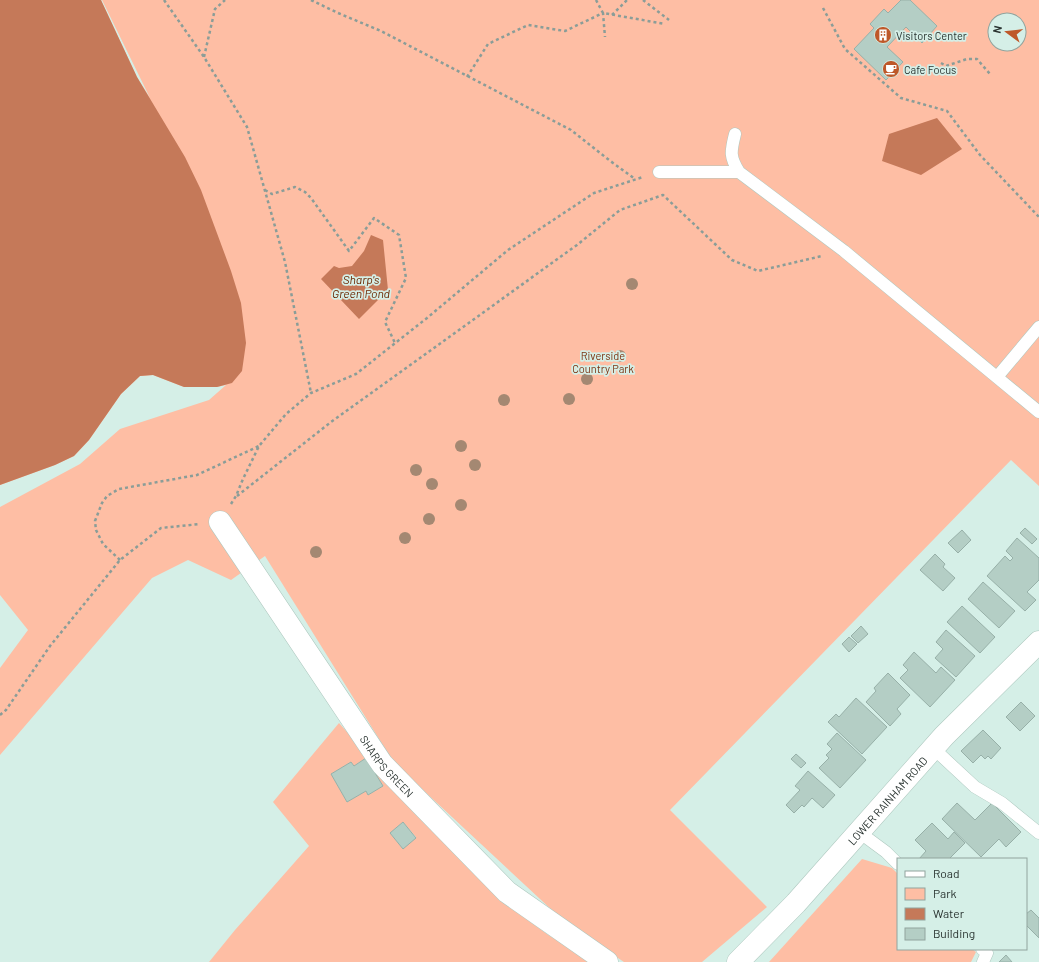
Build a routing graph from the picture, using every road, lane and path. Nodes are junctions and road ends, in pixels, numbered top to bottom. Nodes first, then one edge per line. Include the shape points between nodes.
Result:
1 (164, 0) edge
2 (225, 0) edge
3 (311, 0) edge
4 (596, 0) edge
5 (627, 0) edge
6 (643, 0) edge
7 (824, 8) dead end
8 (603, 14) junction
9 (612, 15) junction
10 (669, 20) dead end
11 (665, 24) dead end
12 (605, 37) dead end
13 (204, 57) junction
14 (941, 63) dead end
15 (990, 74) dead end
16 (467, 77) junction
17 (735, 134) dead end
18 (659, 172) dead end
19 (739, 172) junction
20 (264, 190) junction
21 (1039, 217) edge
22 (844, 251) junction
23 (1039, 327) edge
24 (395, 343) junction
25 (997, 377) junction
26 (311, 393) junction
27 (1039, 412) edge
28 (259, 446) junction
29 (236, 496) junction
30 (220, 522) junction
31 (120, 560) junction
32 (1039, 642) edge
33 (0, 716) edge
34 (933, 748) junction
35 (859, 832) junction
36 (1039, 833) edge
37 (897, 863) edge
38 (983, 950) edge
39 (607, 962) edge
40 (738, 962) edge
41 (983, 962) edge

1 - 13 path
2 - 13 path via 215,9
3 - 16 path via 381,31
4 - 8 path
5 - 9 path
6 - 10 path
7 - 21 path via 845,50 901,98 947,111 980,155
8 - 9 path
8 - 12 path
8 - 16 path via 565,31 528,25 488,44
9 - 11 path
13 - 20 path via 247,127
14 - 15 path via 946,66 967,59 978,60
16 - 24 path via 571,130 636,179 594,192 508,250
17 - 19 lane via 732,161
18 - 19 lane
19 - 22 lane
20 - 24 path via 272,194 295,187 305,192 349,251 374,218 399,236 406,278 385,322
20 - 26 path via 284,262
22 - 25 lane
22 - 29 path via 758,271 732,260 664,195 620,210 577,245 331,422
23 - 25 lane
24 - 26 path via 356,374
25 - 27 lane
26 - 28 path via 286,414
28 - 29 path
28 - 31 path via 197,475 119,489 107,496 95,522 96,530 104,544
29 - 30 path
30 - 31 path via 161,528
30 - 39 street, SHARPS GREEN via 382,764 507,892
31 - 33 path via 50,646
32 - 34 street, LOWER RAINHAM ROAD
34 - 35 street, LOWER RAINHAM ROAD
34 - 36 lane via 975,787 1002,803
35 - 37 lane
35 - 40 street, LOWER RAINHAM ROAD via 796,903
38 - 41 lane via 987,954

